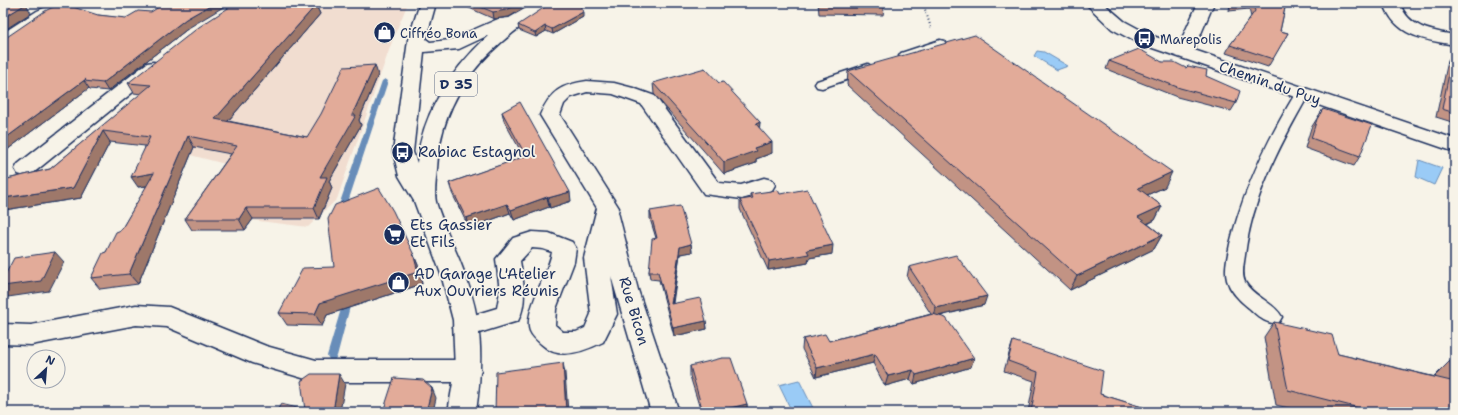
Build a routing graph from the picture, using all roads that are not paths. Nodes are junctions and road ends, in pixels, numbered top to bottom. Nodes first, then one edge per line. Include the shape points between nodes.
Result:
1 (68, 3) edge
2 (428, 3) edge
3 (543, 3) edge
4 (546, 3) edge
5 (1093, 3) edge
6 (1206, 3) edge
7 (1392, 3) edge
8 (417, 40) junction
9 (1455, 40) edge
10 (3, 41) edge
11 (940, 44) edge
12 (1184, 54) junction
13 (166, 56) edge
14 (896, 59) edge
15 (881, 64) edge
16 (822, 84) dead end
17 (1302, 94) junction
18 (1455, 146) edge
19 (25, 168) dead end
20 (764, 186) dead end
21 (425, 201) junction
22 (608, 208) junction
23 (1273, 317) dead end
24 (466, 327) junction
25 (3, 334) edge
26 (468, 371) junction
27 (462, 412) edge
28 (665, 412) edge

1 - 10 street via 43,14
2 - 8 street, D 35
3 - 8 street via 453,46 426,47
4 - 21 street, D 35 via 508,27 481,52 461,76 440,109 429,145
5 - 12 street, Chemin du Puy via 1118,25 1144,39
6 - 12 street
7 - 9 street via 1393,10 1411,30
8 - 21 street, D 35 via 403,152 410,176
11 - 14 lane
12 - 17 street, Chemin du Puy
13 - 19 street
15 - 16 lane
17 - 18 street, Chemin du Puy
17 - 23 lane via 1277,136 1258,180 1242,228 1234,270 1237,283 1253,301
20 - 22 street via 742,192 712,189 648,100 618,88 573,88 556,100 550,115
21 - 24 street, D 35 via 453,274
22 - 24 street via 596,258 604,314 594,335 578,342 558,342 542,329 543,309 562,262 564,248 554,242 537,240 521,244 508,259 512,291 508,314
22 - 28 street, Rue Bicon via 626,286
24 - 26 street, D 35
25 - 26 street via 31,335 136,315 169,317 261,356 316,371
26 - 27 street, D 35

